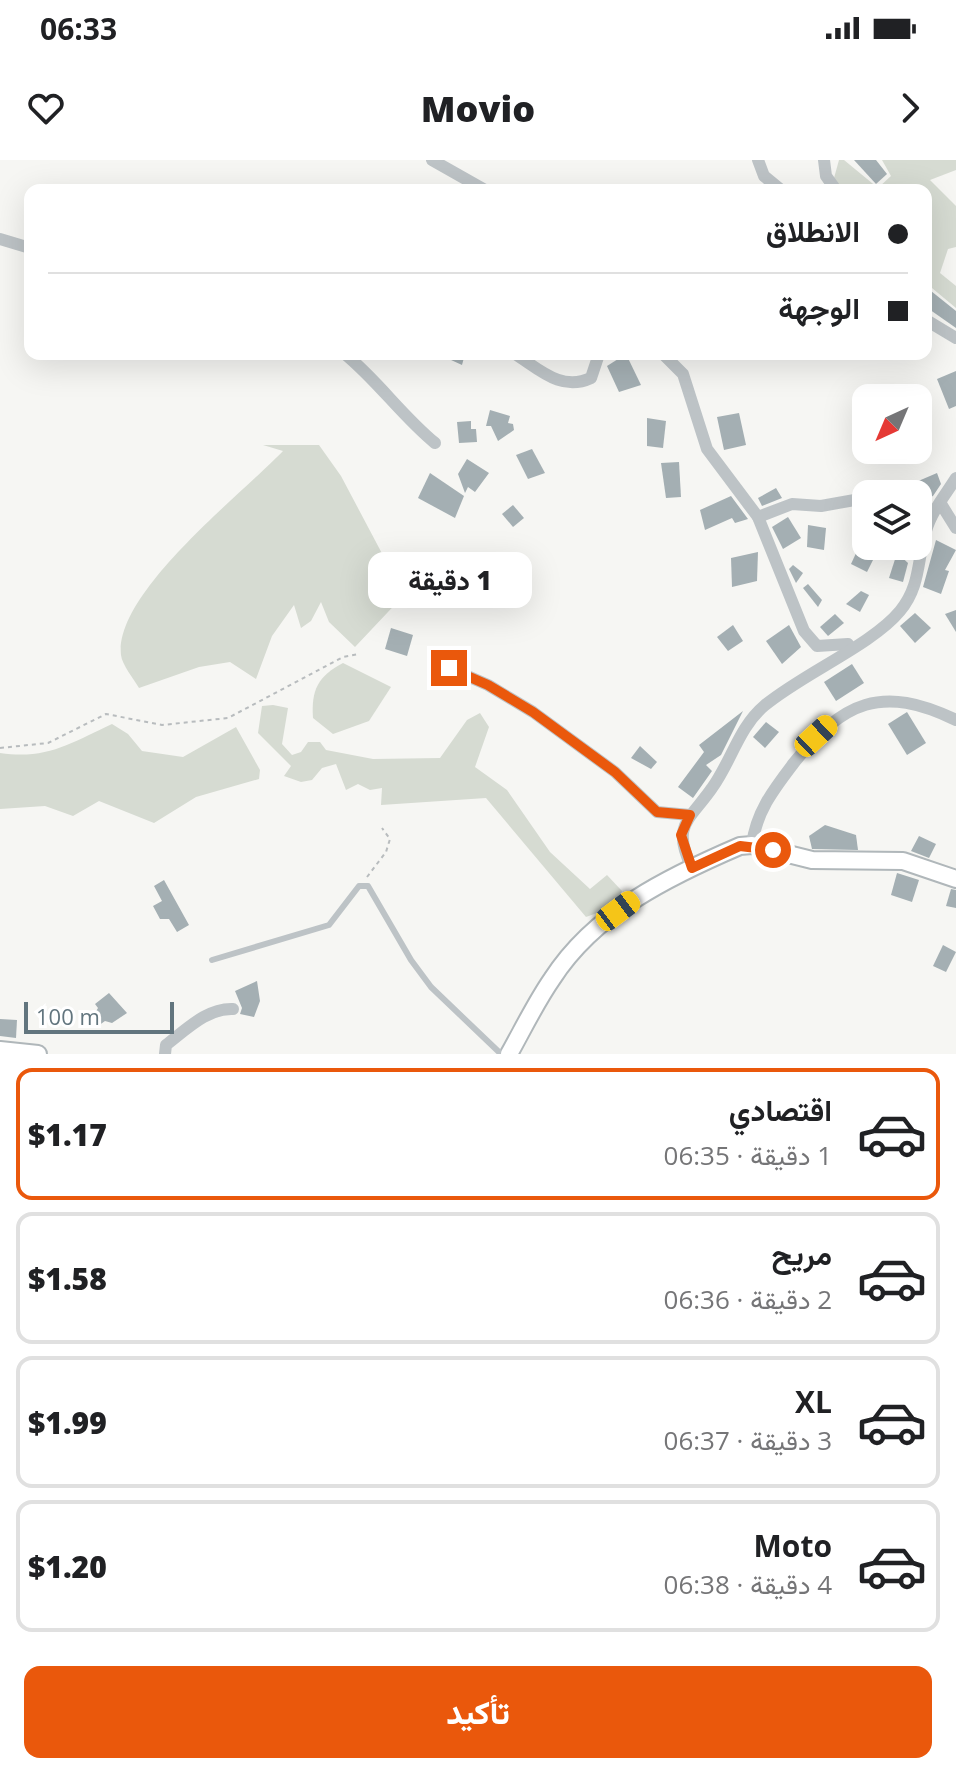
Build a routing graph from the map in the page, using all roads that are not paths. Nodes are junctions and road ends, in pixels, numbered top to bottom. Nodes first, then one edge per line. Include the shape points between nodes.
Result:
1 (432, 160) edge
2 (758, 160) edge
3 (824, 160) edge
4 (474, 184) edge
5 (774, 184) edge
6 (828, 184) edge
7 (0, 239) edge
8 (24, 246) edge
9 (932, 324) edge
10 (956, 338) edge
11 (352, 360) edge
12 (524, 360) edge
13 (597, 360) edge
14 (669, 360) edge
15 (435, 443) dead end
16 (956, 478) edge
17 (852, 501) edge
18 (941, 504) junction
19 (932, 511) edge
20 (758, 517) junction
21 (956, 528) edge
22 (920, 560) edge
23 (859, 642) junction
24 (449, 668) dead end
25 (956, 720) edge
26 (690, 815) junction
27 (752, 845) junction
28 (692, 868) junction
29 (956, 879) edge
30 (212, 960) dead end
31 (233, 1009) dead end
32 (0, 1050) edge
33 (38, 1054) edge
34 (165, 1054) edge
35 (501, 1054) edge
36 (509, 1054) edge

1 - 4 street
2 - 5 street
3 - 6 street
7 - 8 street
9 - 10 street
11 - 15 street
12 - 13 street via 556,380 570,382 591,378
14 - 20 street via 685,379 707,449
16 - 18 street
17 - 20 street via 792,504
18 - 19 street
18 - 21 street
20 - 23 street via 788,599 812,642 822,648
22 - 23 street via 906,602 888,623
23 - 26 street via 763,706
24 - 26 street via 533,712 615,772 657,812
25 - 27 street via 902,700 858,706 843,714 816,736 776,785 763,805
26 - 28 street via 681,835
27 - 28 street
27 - 29 street via 812,860 903,861
28 - 36 street via 638,896 582,943 551,979
30 - 35 lane via 329,925 354,892 365,886 431,987
31 - 34 street via 217,1008 201,1018 166,1045
32 - 33 street

